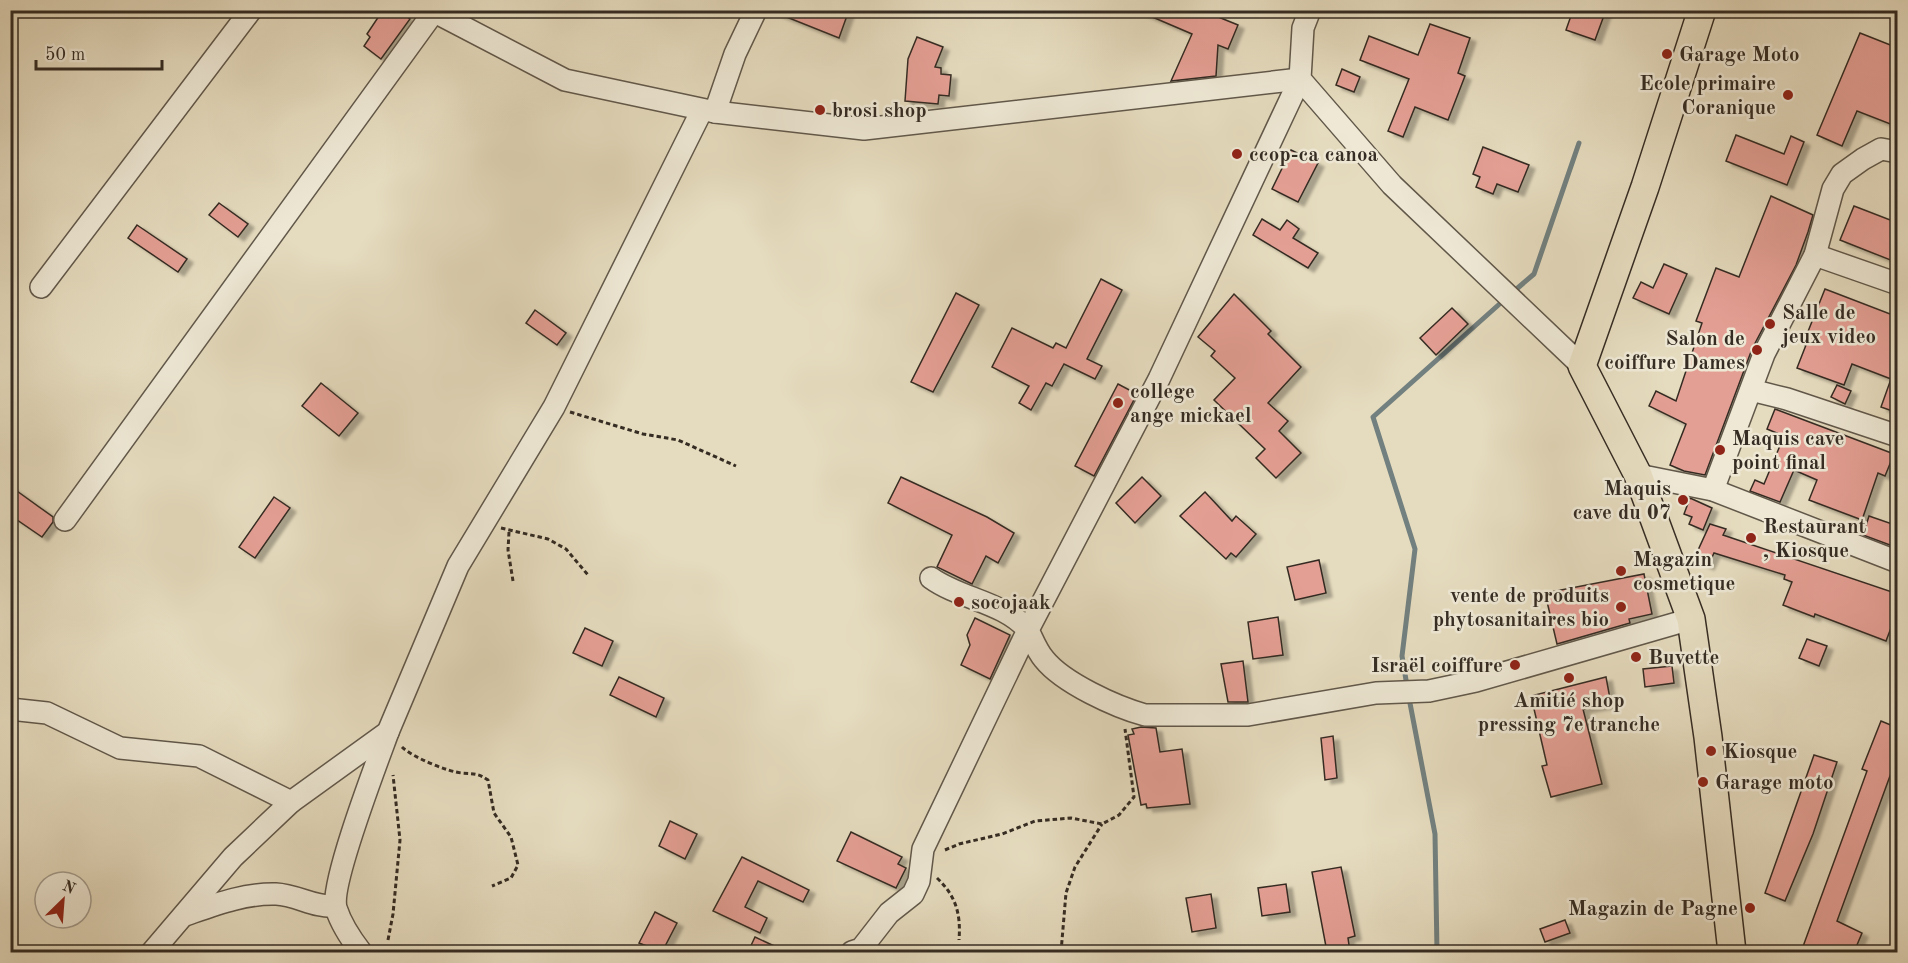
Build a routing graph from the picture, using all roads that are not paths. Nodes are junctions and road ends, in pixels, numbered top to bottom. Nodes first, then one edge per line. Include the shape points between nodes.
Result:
1 (251, 10) edge
2 (756, 10) edge
3 (1310, 10) edge
4 (1702, 10) edge
5 (432, 12) edge
6 (1300, 79) junction
7 (708, 111) junction
8 (1898, 152) edge
9 (1815, 255) junction
10 (1898, 284) edge
11 (40, 286) dead end
12 (1582, 366) junction
13 (1751, 390) junction
14 (1898, 436) edge
15 (1638, 475) junction
16 (1713, 490) junction
17 (65, 520) dead end
18 (1898, 562) edge
19 (931, 578) dead end
20 (1691, 619) junction
21 (1028, 630) junction
22 (10, 709) edge
23 (388, 732) junction
24 (291, 802) junction
25 (336, 906) junction
26 (184, 916) junction
27 (872, 946) edge
28 (152, 952) edge
29 (361, 952) edge
30 (852, 952) edge
31 (1732, 952) edge

1 - 11 street
2 - 7 street
3 - 6 street via 1303,28
4 - 12 main road
5 - 7 street via 565,80
5 - 17 street
6 - 7 street via 864,129
6 - 12 street via 1392,185
6 - 21 street via 1159,379
7 - 23 street via 554,408 458,566
8 - 9 street via 1881,149 1842,174 1833,189
9 - 10 street
9 - 13 street via 1764,354
12 - 15 main road
13 - 14 street
13 - 16 street
15 - 16 street
15 - 20 main road
16 - 18 street
19 - 21 street via 980,600
20 - 21 street via 1507,673 1429,691 1376,693 1248,715 1145,715 1124,709 1054,670 1042,658
20 - 31 main road
21 - 27 street via 922,849 913,894 889,913
22 - 24 street via 47,713 120,748 199,756
23 - 24 street
23 - 25 street via 341,868
24 - 26 street via 233,857
25 - 26 street via 325,907 277,894 247,896
25 - 29 street
26 - 28 street
27 - 30 street

